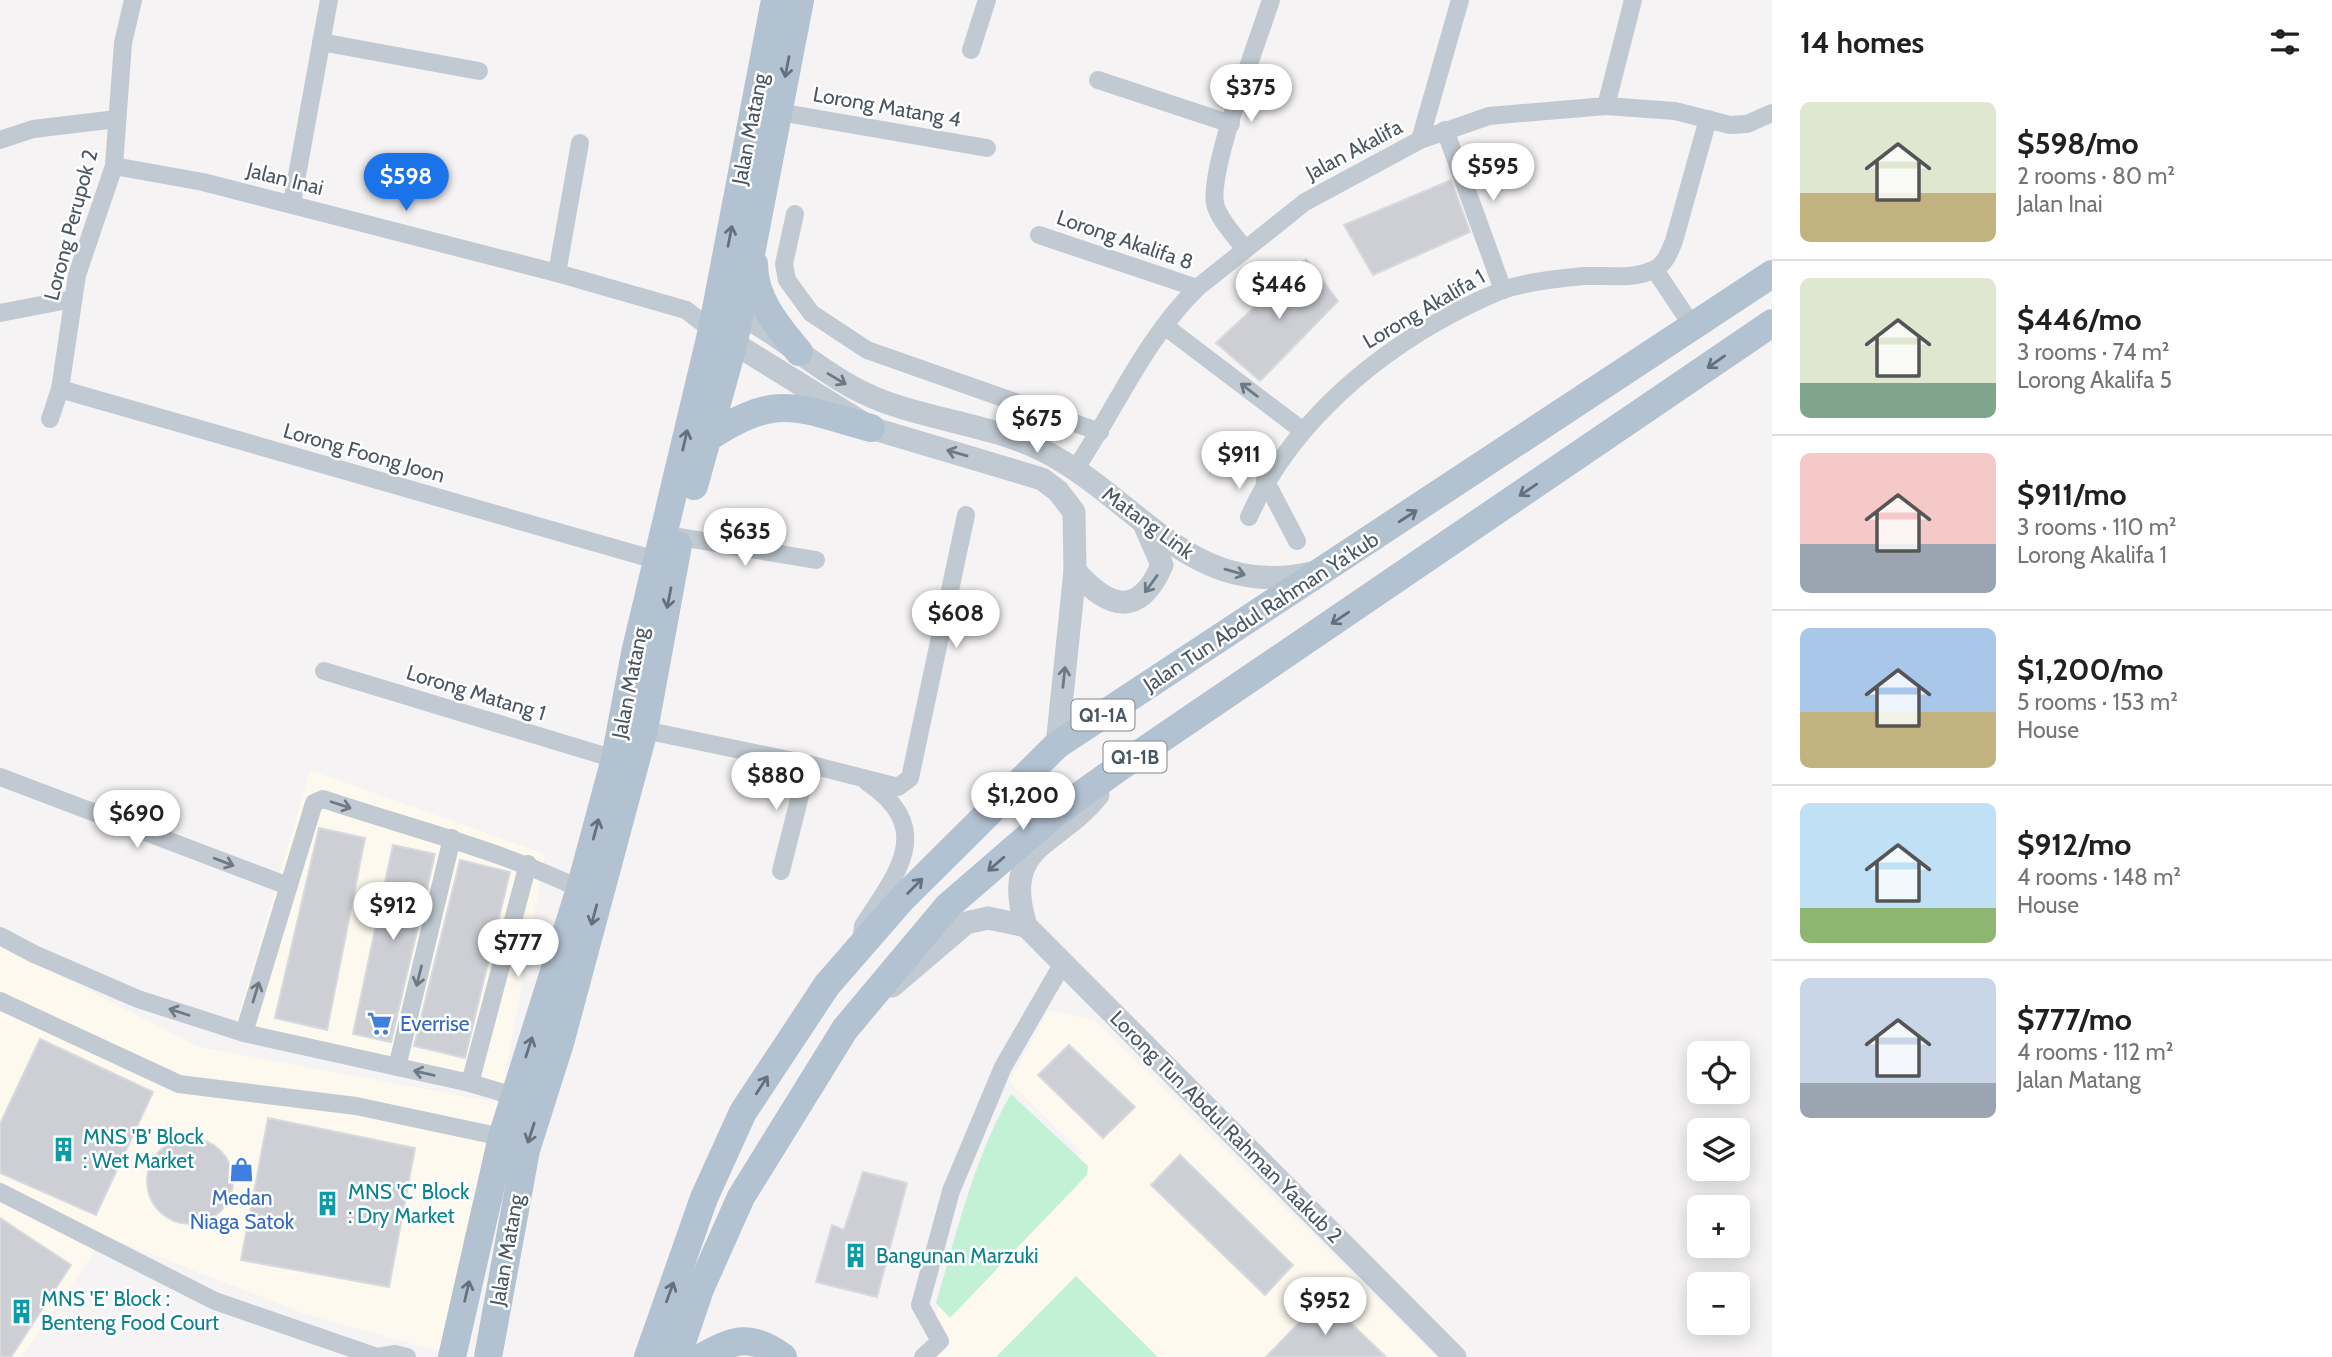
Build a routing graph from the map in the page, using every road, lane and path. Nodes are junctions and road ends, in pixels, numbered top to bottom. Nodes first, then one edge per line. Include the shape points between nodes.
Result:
1 (133, 0) edge
2 (329, 0) edge
3 (775, 0) edge
4 (800, 0) edge
5 (987, 0) edge
6 (1271, 0) edge
7 (1460, 0) edge
8 (1633, 0) edge
9 (321, 42) junction
10 (971, 50) dead end
11 (479, 71) dead end
12 (1098, 80) dead end
13 (1606, 106) junction
14 (779, 111) junction
15 (1772, 113) edge
16 (117, 119) junction
17 (1708, 119) junction
18 (1231, 124) junction
19 (1445, 130) junction
20 (0, 140) edge
21 (1420, 140) junction
22 (580, 143) dead end
23 (987, 148) dead end
24 (114, 166) junction
25 (292, 203) junction
26 (795, 214) dead end
27 (1039, 235) dead end
28 (754, 244) junction
29 (1244, 248) junction
30 (1655, 270) junction
31 (556, 273) junction
32 (1772, 274) edge
33 (1197, 288) junction
34 (1503, 290) junction
35 (73, 299) junction
36 (686, 310) junction
37 (0, 313) edge
38 (726, 322) junction
39 (1772, 323) edge
40 (1166, 327) junction
41 (1693, 327) junction
42 (799, 352) junction
43 (60, 389) junction
44 (50, 419) dead end
45 (871, 428) junction
46 (1303, 431) junction
47 (1100, 432) junction
48 (706, 439) junction
49 (1076, 468) junction
50 (1265, 481) junction
51 (966, 515) dead end
52 (1249, 517) dead end
53 (1144, 523) junction
54 (680, 537) junction
55 (1297, 541) dead end
56 (656, 560) junction
57 (816, 560) dead end
58 (1327, 569) junction
59 (1075, 571) junction
60 (324, 671) dead end
61 (644, 730) junction
62 (1057, 745) junction
63 (615, 759) junction
64 (808, 764) junction
65 (1118, 769) junction
66 (855, 774) junction
67 (0, 778) edge
68 (452, 838) junction
69 (528, 864) junction
70 (781, 870) dead end
71 (288, 886) junction
72 (580, 889) junction
73 (1026, 926) junction
74 (0, 936) edge
75 (864, 939) junction
76 (1063, 963) junction
77 (868, 999) junction
78 (0, 1000) edge
79 (244, 1033) junction
80 (397, 1066) junction
81 (470, 1083) junction
82 (514, 1096) junction
83 (502, 1138) junction
84 (0, 1192) edge
85 (459, 1327) junction
86 (377, 1357) edge
87 (407, 1357) edge
88 (431, 1357) edge
89 (452, 1357) edge
90 (488, 1357) edge
91 (648, 1357) edge
92 (677, 1357) edge
93 (702, 1357) edge
94 (783, 1357) edge
95 (923, 1357) edge
96 (1455, 1357) edge

1 - 16 street, Lorong Perupok 2 via 123,43
2 - 9 street
38 -> 3 main road, Jalan Matang
4 -> 14 main road, Jalan Matang
5 - 10 street
6 - 18 street
7 - 21 street
8 - 13 street
9 - 11 street
9 - 25 street
12 - 18 street
13 - 17 street, Jalan Akalifa via 1675,111
13 - 19 street, Jalan Akalifa via 1489,116
14 - 23 street, Lorong Matang 4
14 - 28 main road, Jalan Matang
15 - 17 street, Jalan Akalifa via 1747,124
16 - 20 street via 33,129
16 - 24 street, Lorong Perupok 2
17 - 30 street via 1674,241
18 - 29 street via 1214,187 1215,206
19 - 21 street, Jalan Akalifa
19 - 34 street
21 - 29 street, Jalan Akalifa via 1306,202
22 - 31 street
24 - 25 street, Jalan Inai
24 - 35 street, Lorong Perupok 2
25 - 31 street, Jalan Inai
26 - 47 street via 783,264 787,280 811,313 867,350
27 - 33 street, Lorong Akalifa 8
28 - 38 main road, Jalan Matang
28 - 42 main road via 754,274 762,299
29 - 33 street, Jalan Akalifa
30 - 34 street, Lorong Akalifa 1
30 - 41 street
31 - 36 street, Jalan Inai
32 - 41 main road, Jalan Tun Abdul Rahman Ya'kub / Q1-1A
33 - 40 street, Jalan Akalifa
34 - 46 street, Lorong Akalifa 1 via 1386,356 1333,398
35 - 37 street
35 - 43 street, Lorong Perupok 2
36 - 38 street
36 - 38 street
38 - 42 street, Matang Link
38 - 45 street, Matang Link via 797,385
38 - 48 main road, Jalan Matang
56 -> 38 main road, Jalan Matang
39 -> 65 main road, Q1-1B
46 -> 40 street
40 - 47 street, Jalan Akalifa via 1133,370
58 -> 41 main road, Jalan Tun Abdul Rahman Ya'kub / Q1-1A
42 -> 49 street, Matang Link via 838,381 885,402 1003,435
43 - 44 street, Lorong Perupok 2
43 - 56 street, Lorong Foong Joon
45 - 48 main road via 783,406 756,410
59 -> 45 street, Matang Link via 1074,512 1042,479
46 - 50 street, Lorong Akalifa 1
47 - 49 street, Jalan Akalifa
48 - 54 main road, Jalan Matang
49 - 53 street, Matang Link
50 - 52 street, Lorong Akalifa 1
50 - 55 street
51 - 66 street via 910,778 898,786
53 -> 58 street, Matang Link via 1192,557 1238,574 1281,580
53 -> 59 street via 1162,565 1152,587 1141,596 1126,604 1114,603
54 - 57 street
54 -> 61 main road, Jalan Matang
56 - 63 main road, Jalan Matang
58 - 62 main road, Jalan Tun Abdul Rahman Ya'kub / Q1-1A
62 -> 59 street, Matang Link
60 - 63 street, Lorong Matang 1
61 - 64 street
61 -> 90 main road, Jalan Matang via 560,1042 526,1150
75 -> 62 main road, Jalan Tun Abdul Rahman Ya'kub / Q1-1A
72 -> 63 main road, Jalan Matang
64 - 66 street
64 - 70 street
65 - 73 street via 1094,800 1035,851 1021,871 1018,899
65 -> 77 main road, Q1-1B via 1058,811 948,905
66 - 75 street via 888,801 903,824 906,841 901,866 863,926
67 -> 71 street
68 - 69 street
71 -> 68 street via 314,803 323,799
68 -> 80 street
69 - 72 street
69 - 81 street
79 -> 71 street
82 -> 72 main road, Jalan Matang
73 - 76 street, Lorong Tun Abdul Rahman Yaakub 2
73 - 77 street via 988,918 966,923 895,984
79 -> 74 street via 138,999
91 -> 75 main road, Jalan Tun Abdul Rahman Ya'kub / Q1-1A via 704,1198 743,1112 827,985
76 - 95 street via 1003,1067 951,1191 920,1305 940,1340
76 - 96 street, Lorong Tun Abdul Rahman Yaakub 2
77 - 92 main road, Q1-1B via 805,1089 741,1197 700,1289
78 - 83 street via 179,1084 356,1106
79 - 80 street
81 -> 80 street
81 - 82 street
82 - 83 main road, Jalan Matang
85 -> 83 main road, Jalan Matang
84 - 86 street via 215,1301
85 - 88 main road
85 - 89 main road, Jalan Matang
86 - 87 street
93 - 94 main road via 740,1339 766,1345

